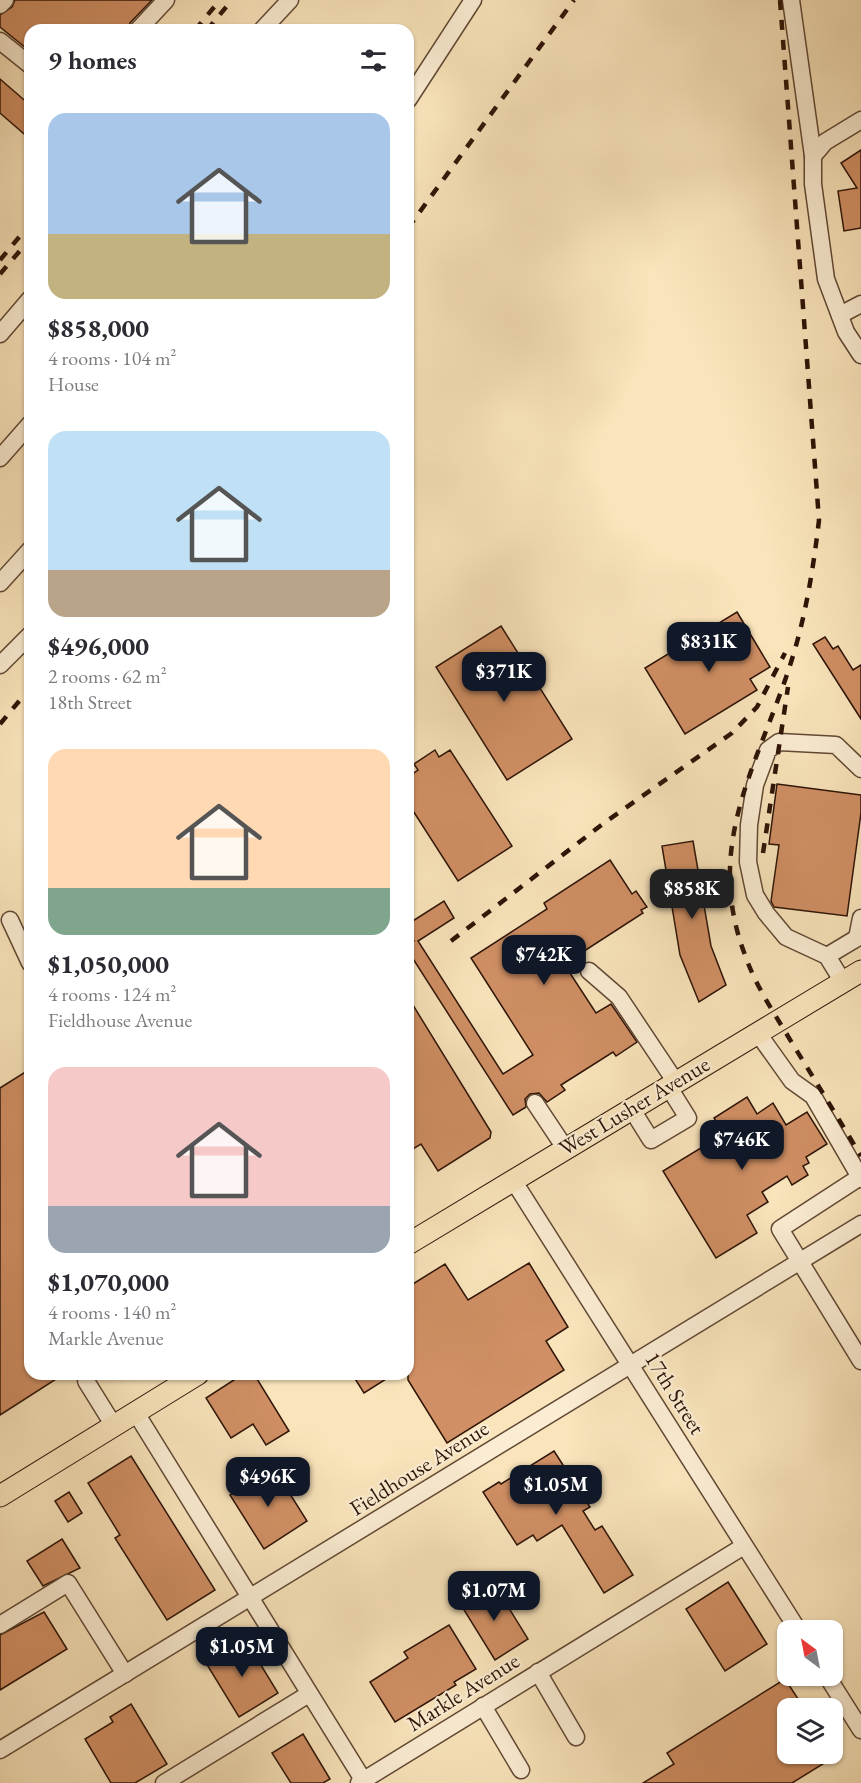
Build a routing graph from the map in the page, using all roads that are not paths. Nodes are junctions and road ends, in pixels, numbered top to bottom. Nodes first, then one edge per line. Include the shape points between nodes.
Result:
1 (5, 0) edge
2 (166, 0) edge
3 (290, 0) edge
4 (473, 0) edge
5 (791, 0) edge
6 (0, 5) edge
7 (280, 23) edge
8 (144, 24) edge
9 (0, 41) edge
10 (24, 60) edge
11 (414, 91) edge
12 (861, 120) edge
13 (813, 156) junction
14 (861, 304) edge
15 (24, 306) edge
16 (840, 315) junction
17 (0, 334) edge
18 (861, 355) edge
19 (24, 431) edge
20 (0, 458) edge
21 (24, 557) edge
22 (0, 583) edge
23 (24, 640) edge
24 (3, 657) edge
25 (861, 769) edge
26 (861, 918) edge
27 (10, 920) dead end
28 (24, 950) edge
29 (827, 956) junction
30 (589, 971) dead end
31 (861, 971) edge
32 (843, 982) junction
33 (758, 1032) junction
34 (672, 1084) junction
35 (535, 1103) dead end
36 (631, 1108) junction
37 (566, 1148) junction
38 (860, 1178) edge
39 (513, 1180) junction
40 (861, 1224) edge
41 (414, 1240) edge
42 (799, 1262) junction
43 (861, 1361) edge
44 (630, 1365) junction
45 (188, 1380) edge
46 (86, 1381) dead end
47 (136, 1413) junction
48 (114, 1426) junction
49 (0, 1496) edge
50 (744, 1546) junction
51 (249, 1599) junction
52 (792, 1620) edge
53 (0, 1625) edge
54 (538, 1672) junction
55 (124, 1674) junction
56 (833, 1686) edge
57 (309, 1694) junction
58 (483, 1706) junction
59 (861, 1730) edge
60 (576, 1737) dead end
61 (0, 1750) edge
62 (521, 1770) dead end
63 (362, 1782) edge
64 (164, 1783) edge

1 - 6 street
2 - 8 street
3 - 7 street
4 - 11 street
5 - 13 street
9 - 10 street
12 - 13 street via 825,142
13 - 16 street via 825,279
14 - 16 street
15 - 17 street
16 - 18 street
19 - 20 street
21 - 22 street
23 - 24 street
25 - 29 street via 836,745 779,742 768,750 755,785 748,825 748,862 755,895 786,937
26 - 29 street via 858,938
27 - 28 street
29 - 32 street
30 - 34 street via 618,997
31 - 32 main road, West Lusher Avenue
32 - 33 main road, West Lusher Avenue
33 - 34 main road, West Lusher Avenue
33 - 38 street via 792,1081 813,1096
34 - 36 main road, West Lusher Avenue
34 - 36 street via 688,1118 651,1140
35 - 37 street
36 - 37 main road, West Lusher Avenue
37 - 39 main road, West Lusher Avenue
38 - 42 street via 780,1229
39 - 41 main road, West Lusher Avenue
39 - 44 street, 17th Street
40 - 42 street, Fieldhouse Avenue
42 - 43 street
42 - 44 street, Fieldhouse Avenue
44 - 50 street, 17th Street
44 - 51 street, Fieldhouse Avenue
45 - 47 main road
46 - 48 street
47 - 48 main road
47 - 51 street
48 - 49 main road
50 - 52 street, 17th Street
50 - 54 street, Markle Avenue
51 - 55 street, Fieldhouse Avenue
51 - 57 street
53 - 55 street via 69,1583
54 - 58 street, Markle Avenue
54 - 60 street
55 - 61 street, Fieldhouse Avenue
56 - 59 street
57 - 63 street
57 - 64 street
58 - 62 street
58 - 63 street, Markle Avenue

